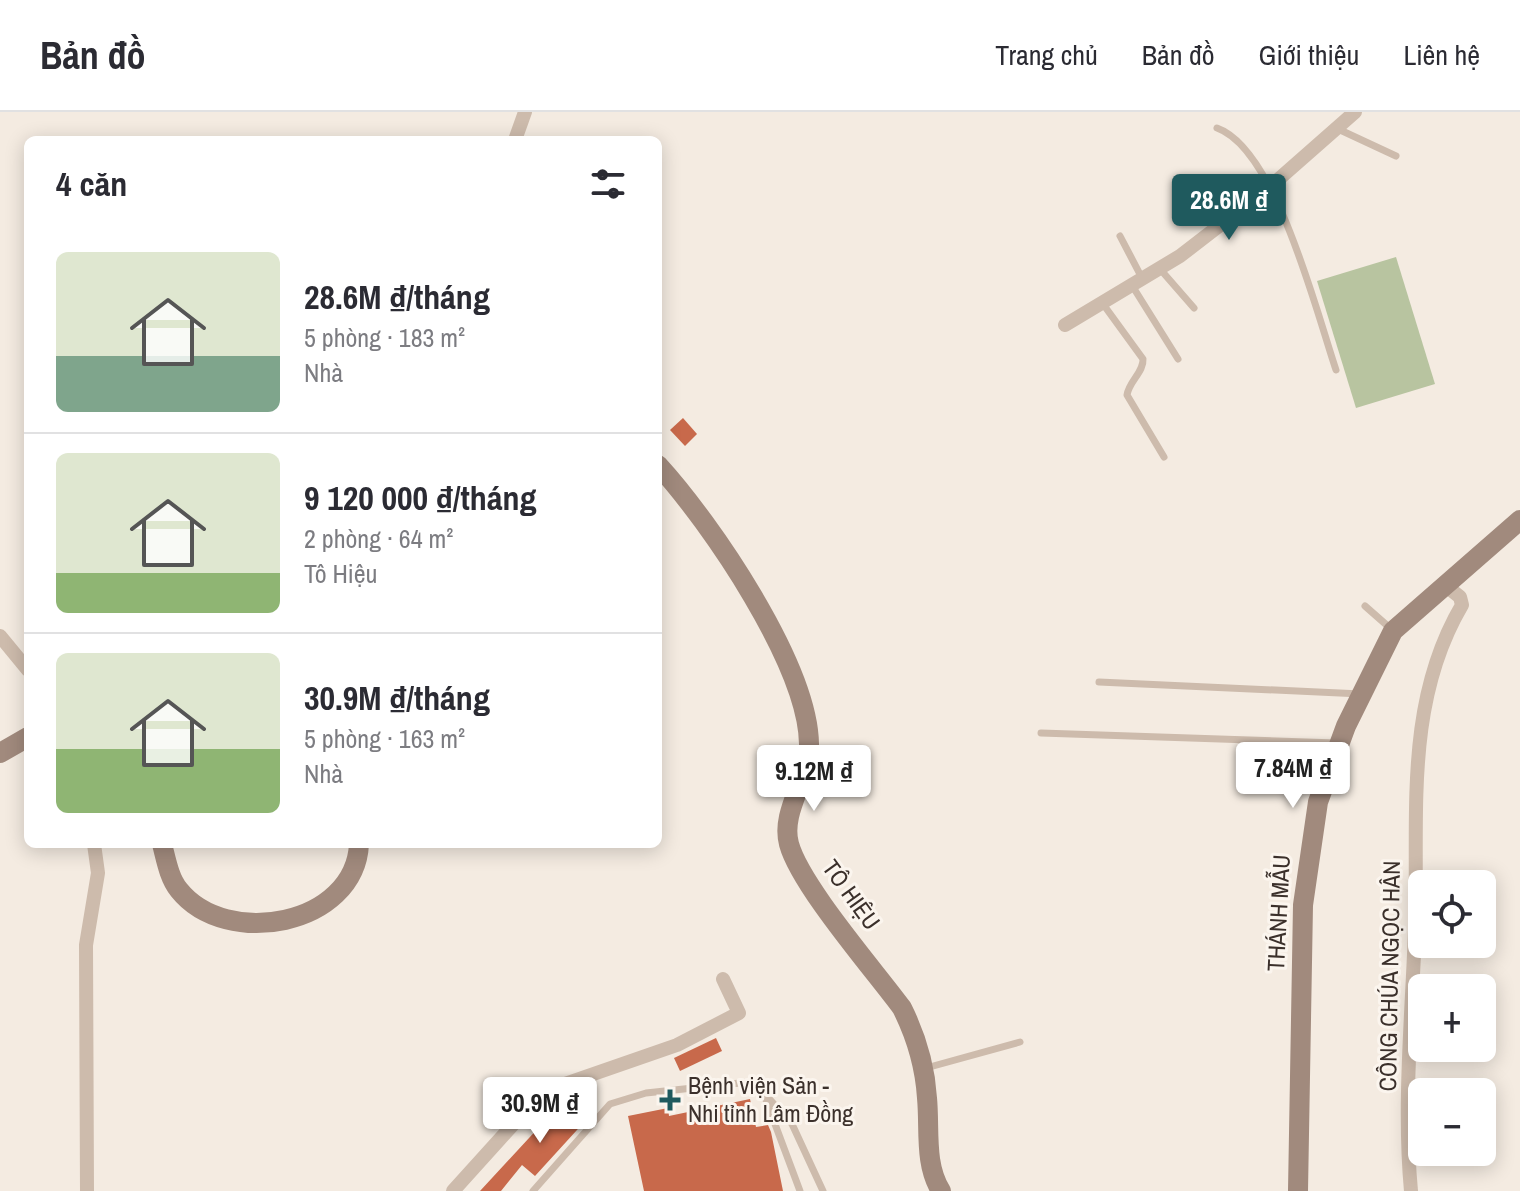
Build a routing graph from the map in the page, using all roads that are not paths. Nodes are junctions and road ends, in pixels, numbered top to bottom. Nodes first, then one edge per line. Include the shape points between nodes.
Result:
1 (525, 112) edge
2 (1355, 112) edge
3 (1217, 128) dead end
4 (1338, 129) junction
5 (516, 136) edge
6 (1396, 156) dead end
7 (1272, 185) junction
8 (1120, 236) dead end
9 (1160, 269) junction
10 (1138, 284) junction
11 (1103, 304) junction
12 (1194, 308) dead end
13 (1065, 325) dead end
14 (1178, 359) dead end
15 (1336, 370) dead end
16 (1164, 457) dead end
17 (662, 470) edge
18 (1520, 520) edge
19 (1445, 585) junction
20 (1365, 606) dead end
21 (1393, 631) junction
22 (0, 636) edge
23 (24, 665) edge
24 (1099, 682) dead end
25 (1363, 694) junction
26 (1041, 733) dead end
27 (24, 739) edge
28 (1338, 743) junction
29 (0, 753) edge
30 (95, 848) edge
31 (163, 848) edge
32 (358, 848) edge
33 (723, 979) dead end
34 (1020, 1042) dead end
35 (924, 1069) junction
36 (763, 1092) junction
37 (87, 1191) edge
38 (453, 1191) edge
39 (533, 1191) edge
40 (800, 1191) edge
41 (823, 1191) edge
42 (941, 1191) edge
43 (1298, 1191) edge
44 (1411, 1191) edge

1 - 5 street
2 - 4 street
3 - 7 lane via 1232,133
4 - 6 lane
4 - 7 street
7 - 9 street
7 - 15 lane
8 - 10 lane
9 - 10 street
9 - 12 lane
10 - 11 street
10 - 14 lane
11 - 13 street
11 - 16 lane via 1143,359 1127,395
17 - 35 street, TÔ HIỆU via 748,587 785,662 807,725 809,747 789,817 789,846 806,879 902,1008
18 - 19 street, THÁNH MẪU
19 - 21 street, THÁNH MẪU
19 - 44 street, CÔNG CHÚA NGỌC HÂN via 1462,605 1427,690 1415,779
20 - 21 lane
21 - 25 street, THÁNH MẪU
22 - 23 street
24 - 25 lane
25 - 28 street, THÁNH MẪU
26 - 28 lane
27 - 29 street
28 - 43 street, THÁNH MẪU via 1312,828 1303,905
30 - 37 street via 98,873 86,945 83,1076
31 - 32 street via 171,877 189,901 214,914 259,923 325,905 350,877
33 - 38 street via 739,1013 677,1045 537,1098
34 - 35 lane
35 - 42 street, TÔ HIỆU via 930,1160
36 - 39 lane via 740,1083 646,1093 610,1104
36 - 40 lane
36 - 41 lane via 792,1124

